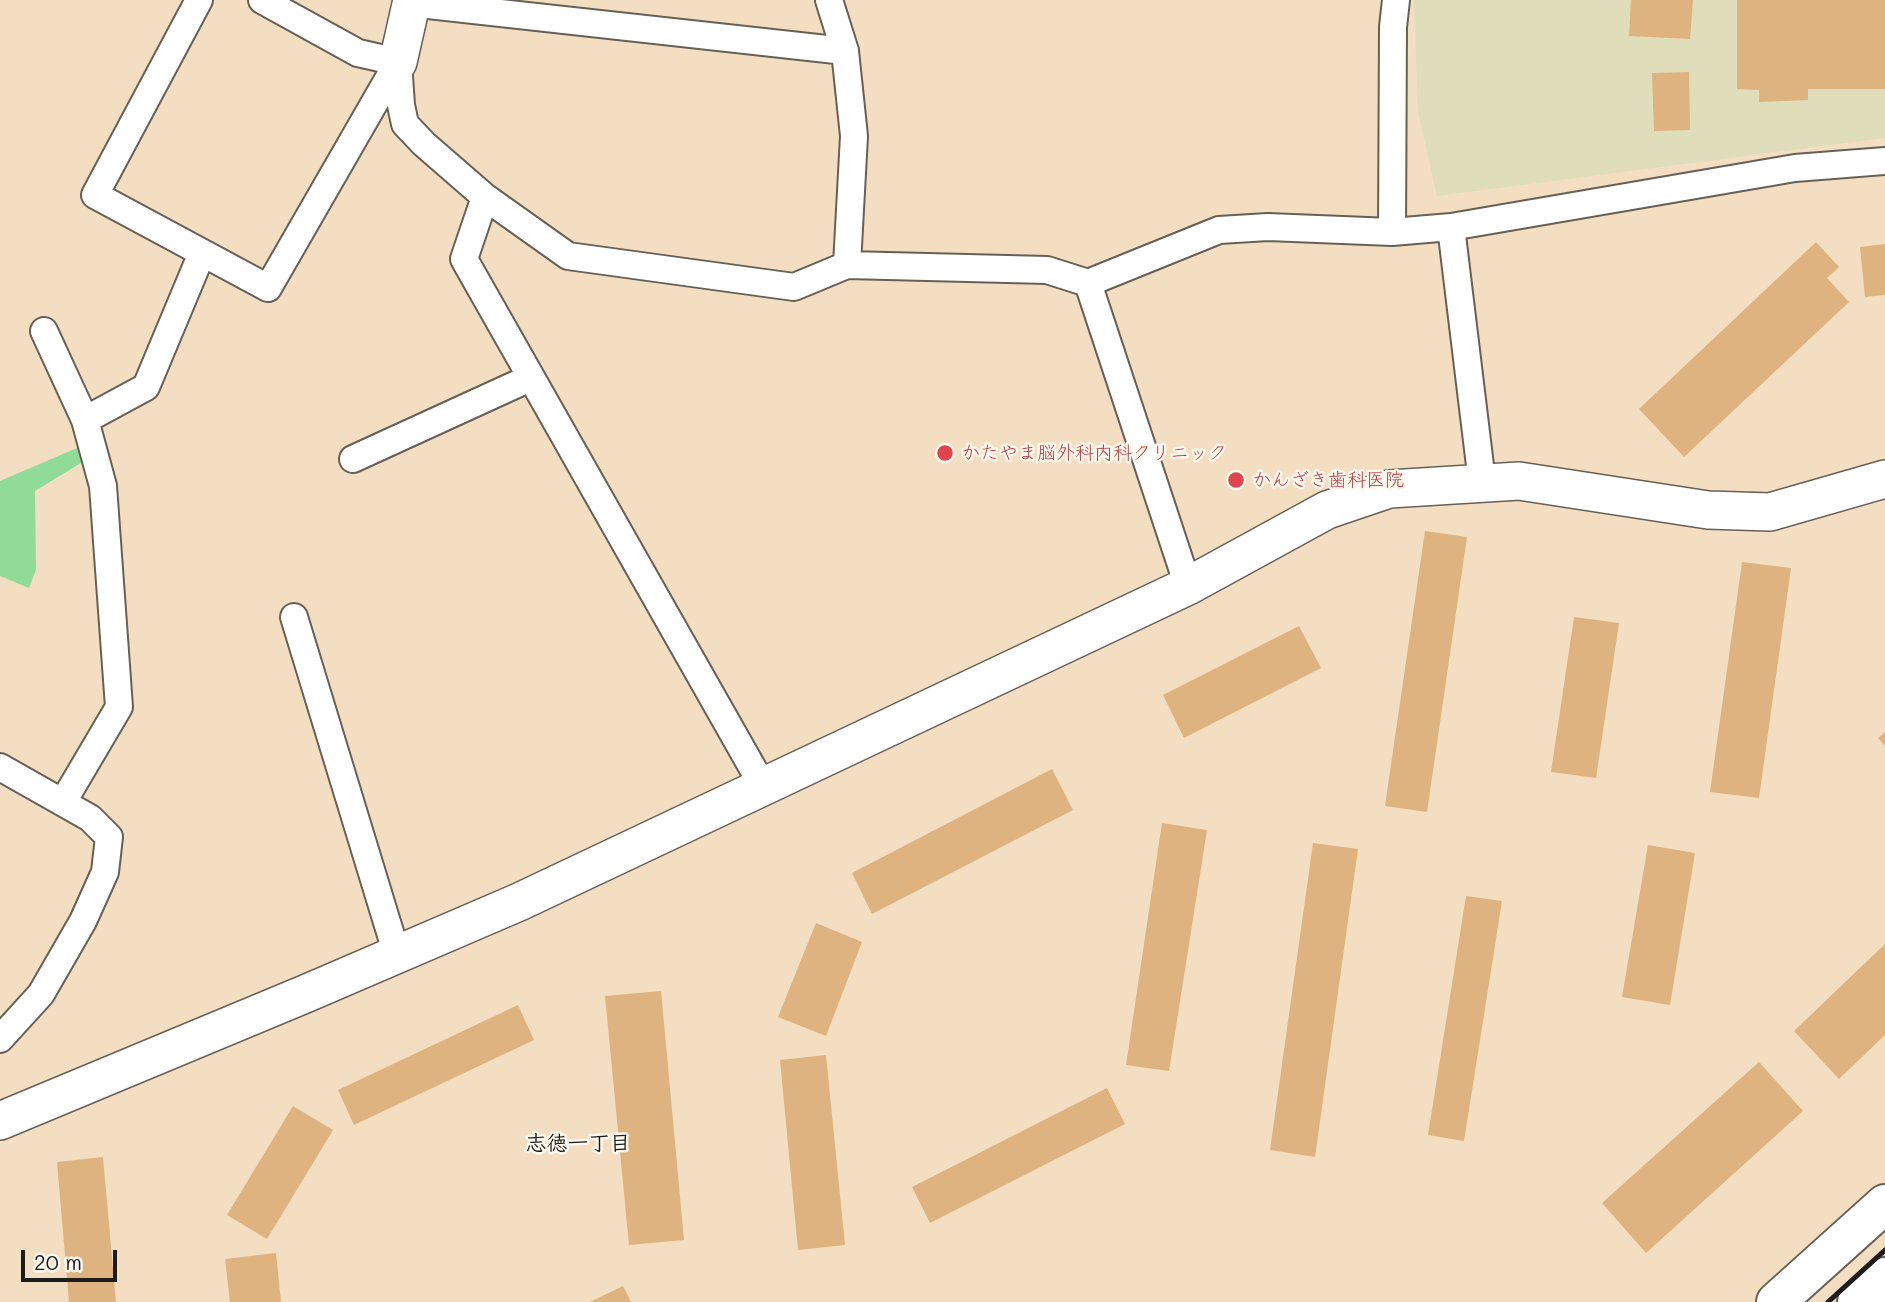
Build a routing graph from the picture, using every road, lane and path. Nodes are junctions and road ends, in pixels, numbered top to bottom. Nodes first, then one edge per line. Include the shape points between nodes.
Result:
1 (199, 0) edge
2 (262, 0) edge
3 (829, 0) edge
4 (1396, 0) edge
5 (411, 1) edge
6 (845, 51) junction
7 (398, 62) junction
8 (1885, 162) edge
9 (485, 197) junction
10 (1451, 227) junction
11 (1392, 232) junction
12 (202, 253) junction
13 (847, 265) junction
14 (1088, 283) junction
15 (44, 331) dead end
16 (530, 378) junction
17 (85, 420) junction
18 (353, 460) dead end
19 (1885, 479) edge
20 (1482, 482) junction
21 (1188, 586) junction
22 (294, 617) dead end
23 (0, 766) edge
24 (764, 788) junction
25 (63, 802) junction
26 (397, 955) junction
27 (0, 1039) edge
28 (0, 1121) edge
29 (1885, 1204) edge
30 (1885, 1276) edge
31 (1776, 1302) edge
32 (1857, 1302) edge

1 - 12 street via 95,195
2 - 7 street via 358,53
3 - 6 street
4 - 11 street
5 - 6 street
5 - 7 street
6 - 13 street via 854,136
7 - 9 street via 405,124
7 - 12 street via 268,288
8 - 10 street via 1795,168
9 - 13 street via 568,256 794,287
9 - 16 street via 464,259
10 - 11 street
10 - 20 street
11 - 14 street via 1268,227 1219,230
12 - 17 street via 146,387
13 - 14 street via 1047,270
14 - 21 street
15 - 17 street
16 - 18 street
16 - 24 street
17 - 25 street via 103,486 119,707
19 - 20 street via 1770,512 1709,510 1519,481
20 - 21 street via 1389,489 1327,510
21 - 24 street
22 - 26 street
23 - 25 street
24 - 26 street
25 - 27 street via 109,836 105,872 41,994
26 - 28 street
29 - 31 main road
30 - 32 main road

